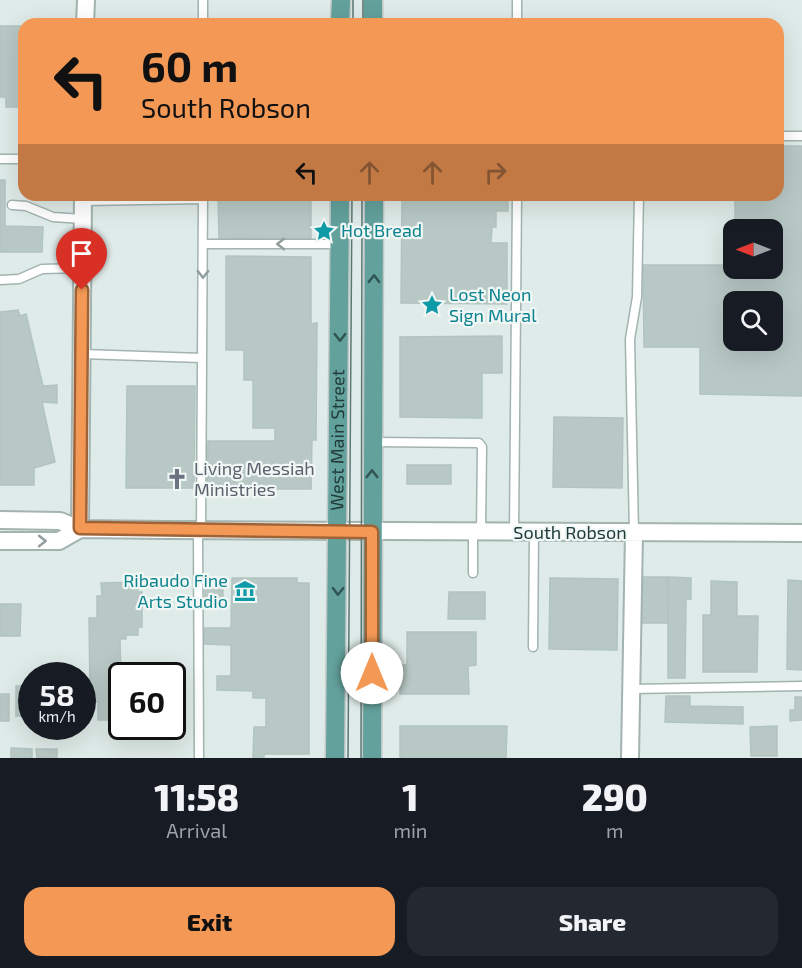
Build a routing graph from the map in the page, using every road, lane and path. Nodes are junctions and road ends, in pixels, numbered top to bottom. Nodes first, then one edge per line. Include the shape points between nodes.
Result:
1 (86, 0) edge
2 (203, 0) edge
3 (341, 0) edge
4 (373, 0) edge
5 (517, 0) edge
6 (85, 18) edge
7 (203, 18) edge
8 (340, 18) edge
9 (372, 18) edge
10 (517, 18) edge
11 (784, 136) edge
12 (802, 136) edge
13 (0, 159) edge
14 (18, 159) edge
15 (83, 201) edge
16 (203, 201) edge
17 (340, 201) edge
18 (374, 201) edge
19 (517, 201) edge
20 (639, 201) edge
21 (12, 205) dead end
22 (83, 219) junction
23 (203, 243) junction
24 (340, 243) junction
25 (82, 268) junction
26 (0, 280) edge
27 (82, 354) junction
28 (202, 358) junction
29 (372, 442) junction
30 (0, 520) edge
31 (80, 528) junction
32 (200, 530) junction
33 (339, 532) junction
34 (372, 532) junction
35 (477, 533) junction
36 (514, 533) junction
37 (534, 533) junction
38 (634, 533) junction
39 (802, 533) edge
40 (0, 541) edge
41 (472, 573) dead end
42 (533, 647) dead end
43 (802, 686) edge
44 (631, 689) junction
45 (199, 758) edge
46 (335, 758) edge
47 (372, 758) edge
48 (630, 758) edge

1 - 6 street
2 - 7 lane
3 - 8 main road
4 - 9 main road
5 - 10 lane
11 - 12 lane
13 - 14 lane
15 - 22 street
16 - 23 lane
17 - 24 main road, West Main Street
29 -> 18 main road, West Main Street
19 - 36 lane
20 - 38 lane via 637,297 630,339
21 - 22 lane via 53,217
22 - 25 street
24 -> 23 lane
23 -> 28 lane
24 -> 33 main road, West Main Street
25 - 26 lane via 42,269 19,279
25 - 27 street
27 - 28 lane
27 - 31 street
28 - 32 lane
34 -> 29 main road, West Main Street
29 - 35 lane via 479,443 482,447
30 - 31 street via 60,521
31 - 32 street, South Robson
40 -> 31 street via 59,541
32 - 33 street, South Robson
32 - 45 lane
33 - 34 street, South Robson
33 -> 46 main road, West Main Street
34 - 35 street, South Robson
34 - 47 main road, West Main Street
35 - 36 street, South Robson
35 - 41 lane
36 - 37 street, South Robson
37 - 38 street, South Robson
37 - 42 lane
38 - 39 street, South Robson
38 - 44 street
43 - 44 lane
44 - 48 street

